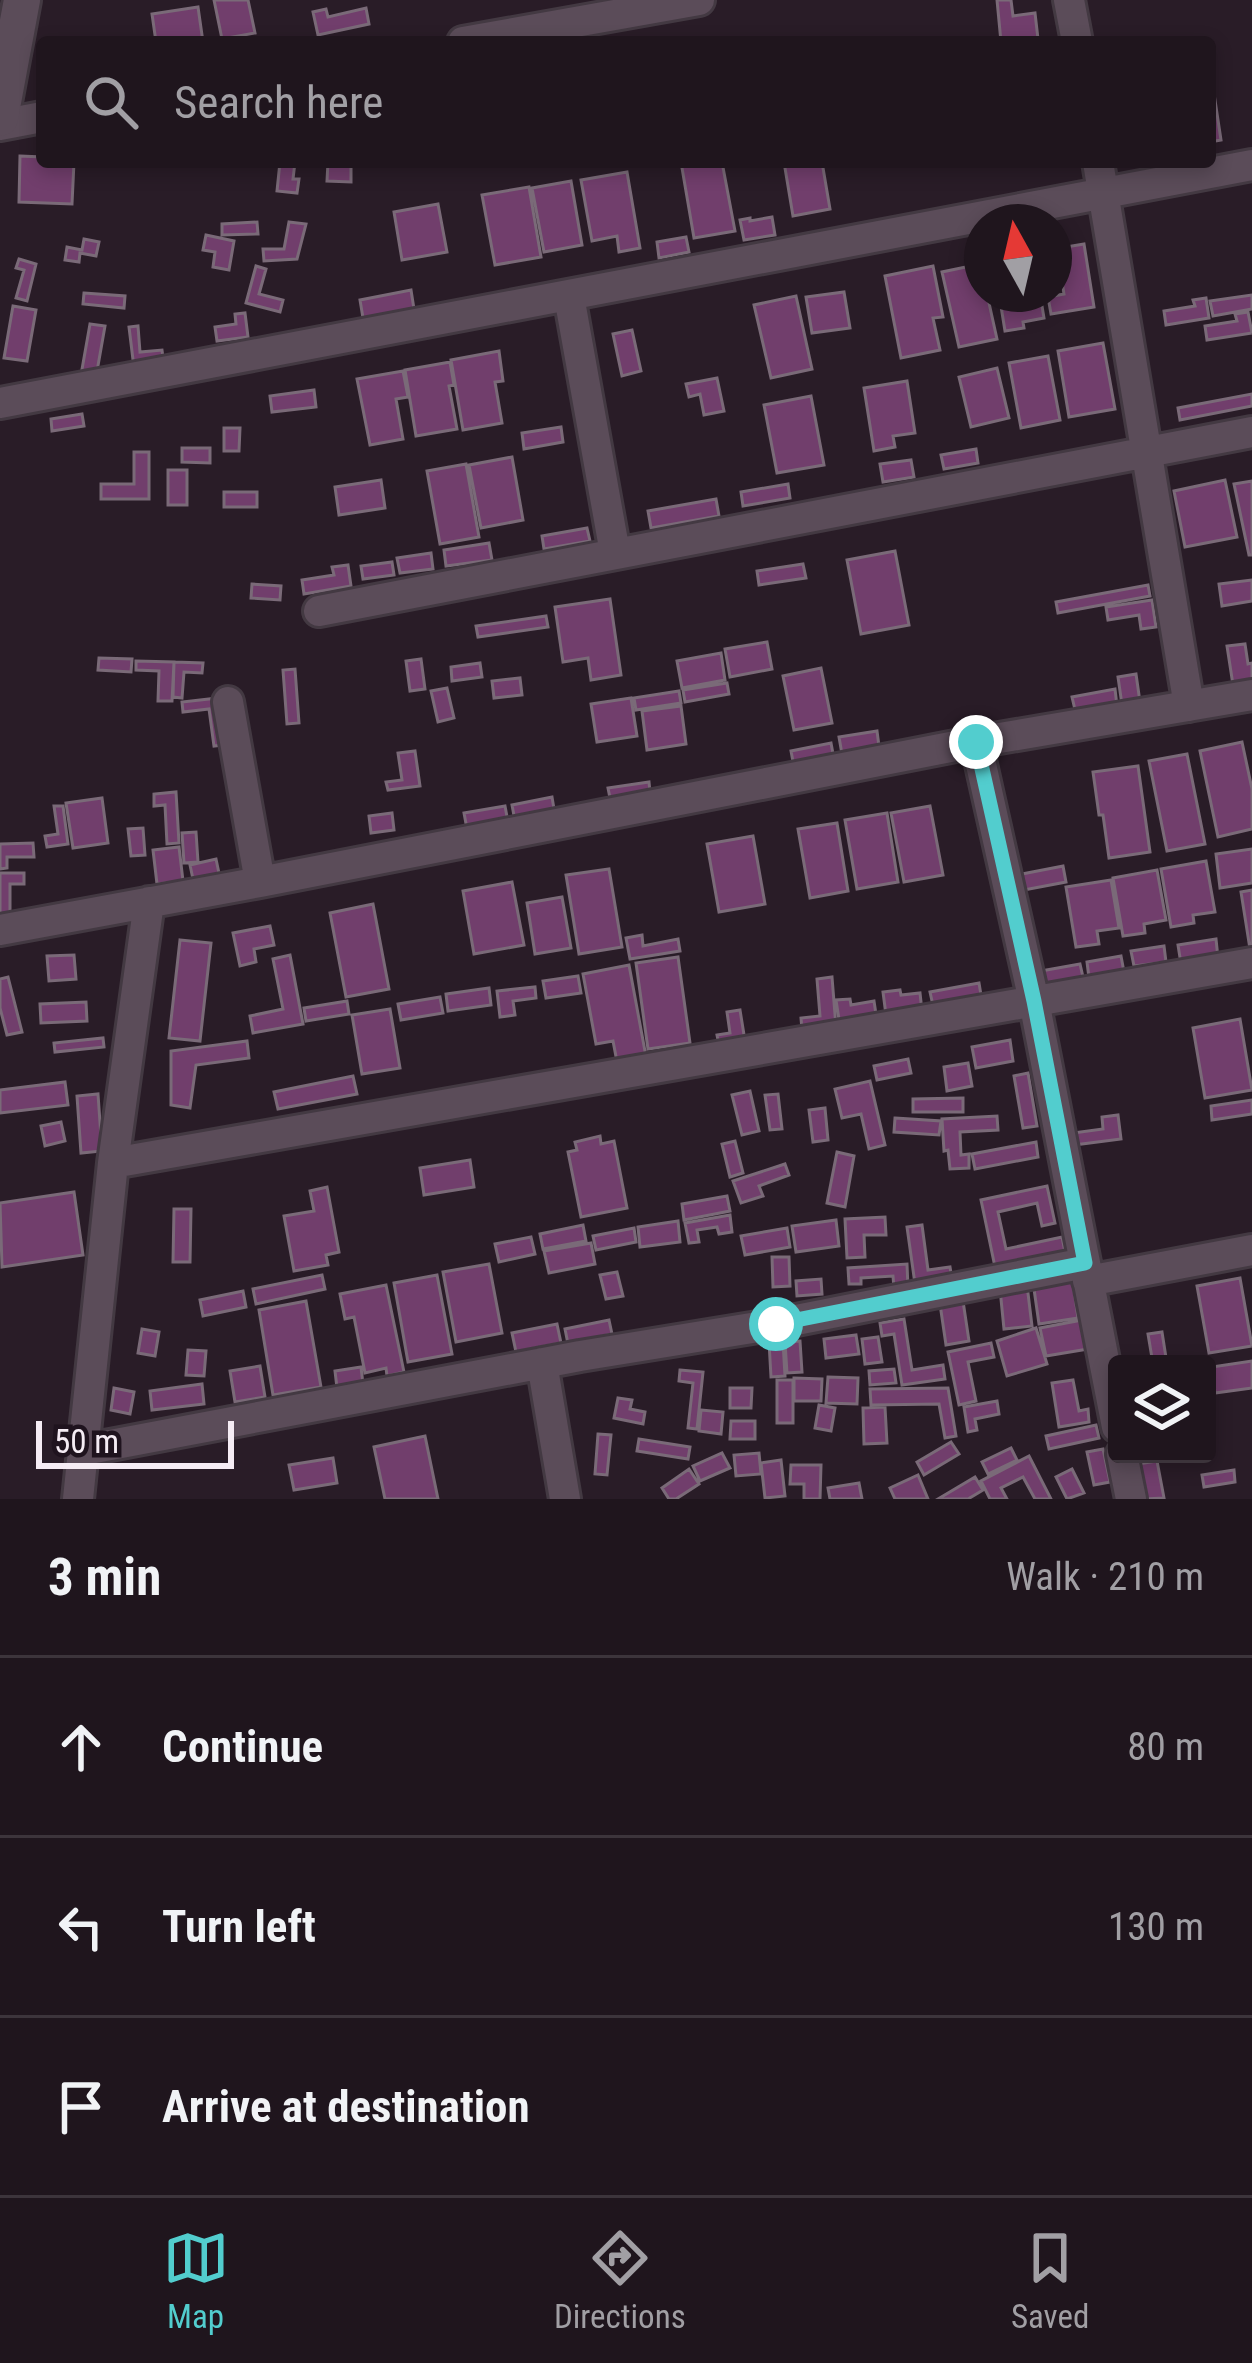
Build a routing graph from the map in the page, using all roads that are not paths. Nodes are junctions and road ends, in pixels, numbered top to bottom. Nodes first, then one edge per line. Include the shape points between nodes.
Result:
1 (22, 0) edge
2 (699, 0) edge
3 (1069, 0) edge
4 (498, 36) edge
5 (1076, 36) edge
6 (36, 118) edge
7 (0, 121) edge
8 (1252, 165) edge
9 (1214, 168) edge
10 (1216, 168) edge
11 (1101, 177) edge
12 (569, 296) junction
13 (0, 403) edge
14 (1252, 432) edge
15 (1146, 453) junction
16 (615, 554) junction
17 (319, 610) dead end
18 (1252, 694) edge
19 (228, 703) dead end
20 (1190, 706) junction
21 (976, 742) junction
22 (260, 882) junction
23 (148, 902) junction
24 (0, 930) edge
25 (1252, 963) edge
26 (1034, 1001) junction
27 (113, 1163) junction
28 (1252, 1250) edge
29 (1086, 1272) junction
30 (542, 1363) junction
31 (1108, 1382) edge
32 (84, 1450) junction
33 (1124, 1463) edge
34 (78, 1499) edge
35 (566, 1499) edge
36 (1131, 1499) edge

1 - 7 street
2 - 4 street
3 - 5 street
6 - 7 street
8 - 10 street
9 - 11 street
11 - 12 street
11 - 15 street
12 - 13 street
12 - 16 street
14 - 15 street
15 - 16 street
15 - 20 street
16 - 17 street
18 - 20 street
19 - 22 street
20 - 21 street
21 - 22 street
21 - 26 street
22 - 23 street
23 - 24 street
23 - 27 street
25 - 26 street
26 - 27 street
26 - 29 street
27 - 32 street
28 - 29 street
29 - 30 street
29 - 31 street
30 - 32 street
30 - 35 street
32 - 34 street
33 - 36 street

